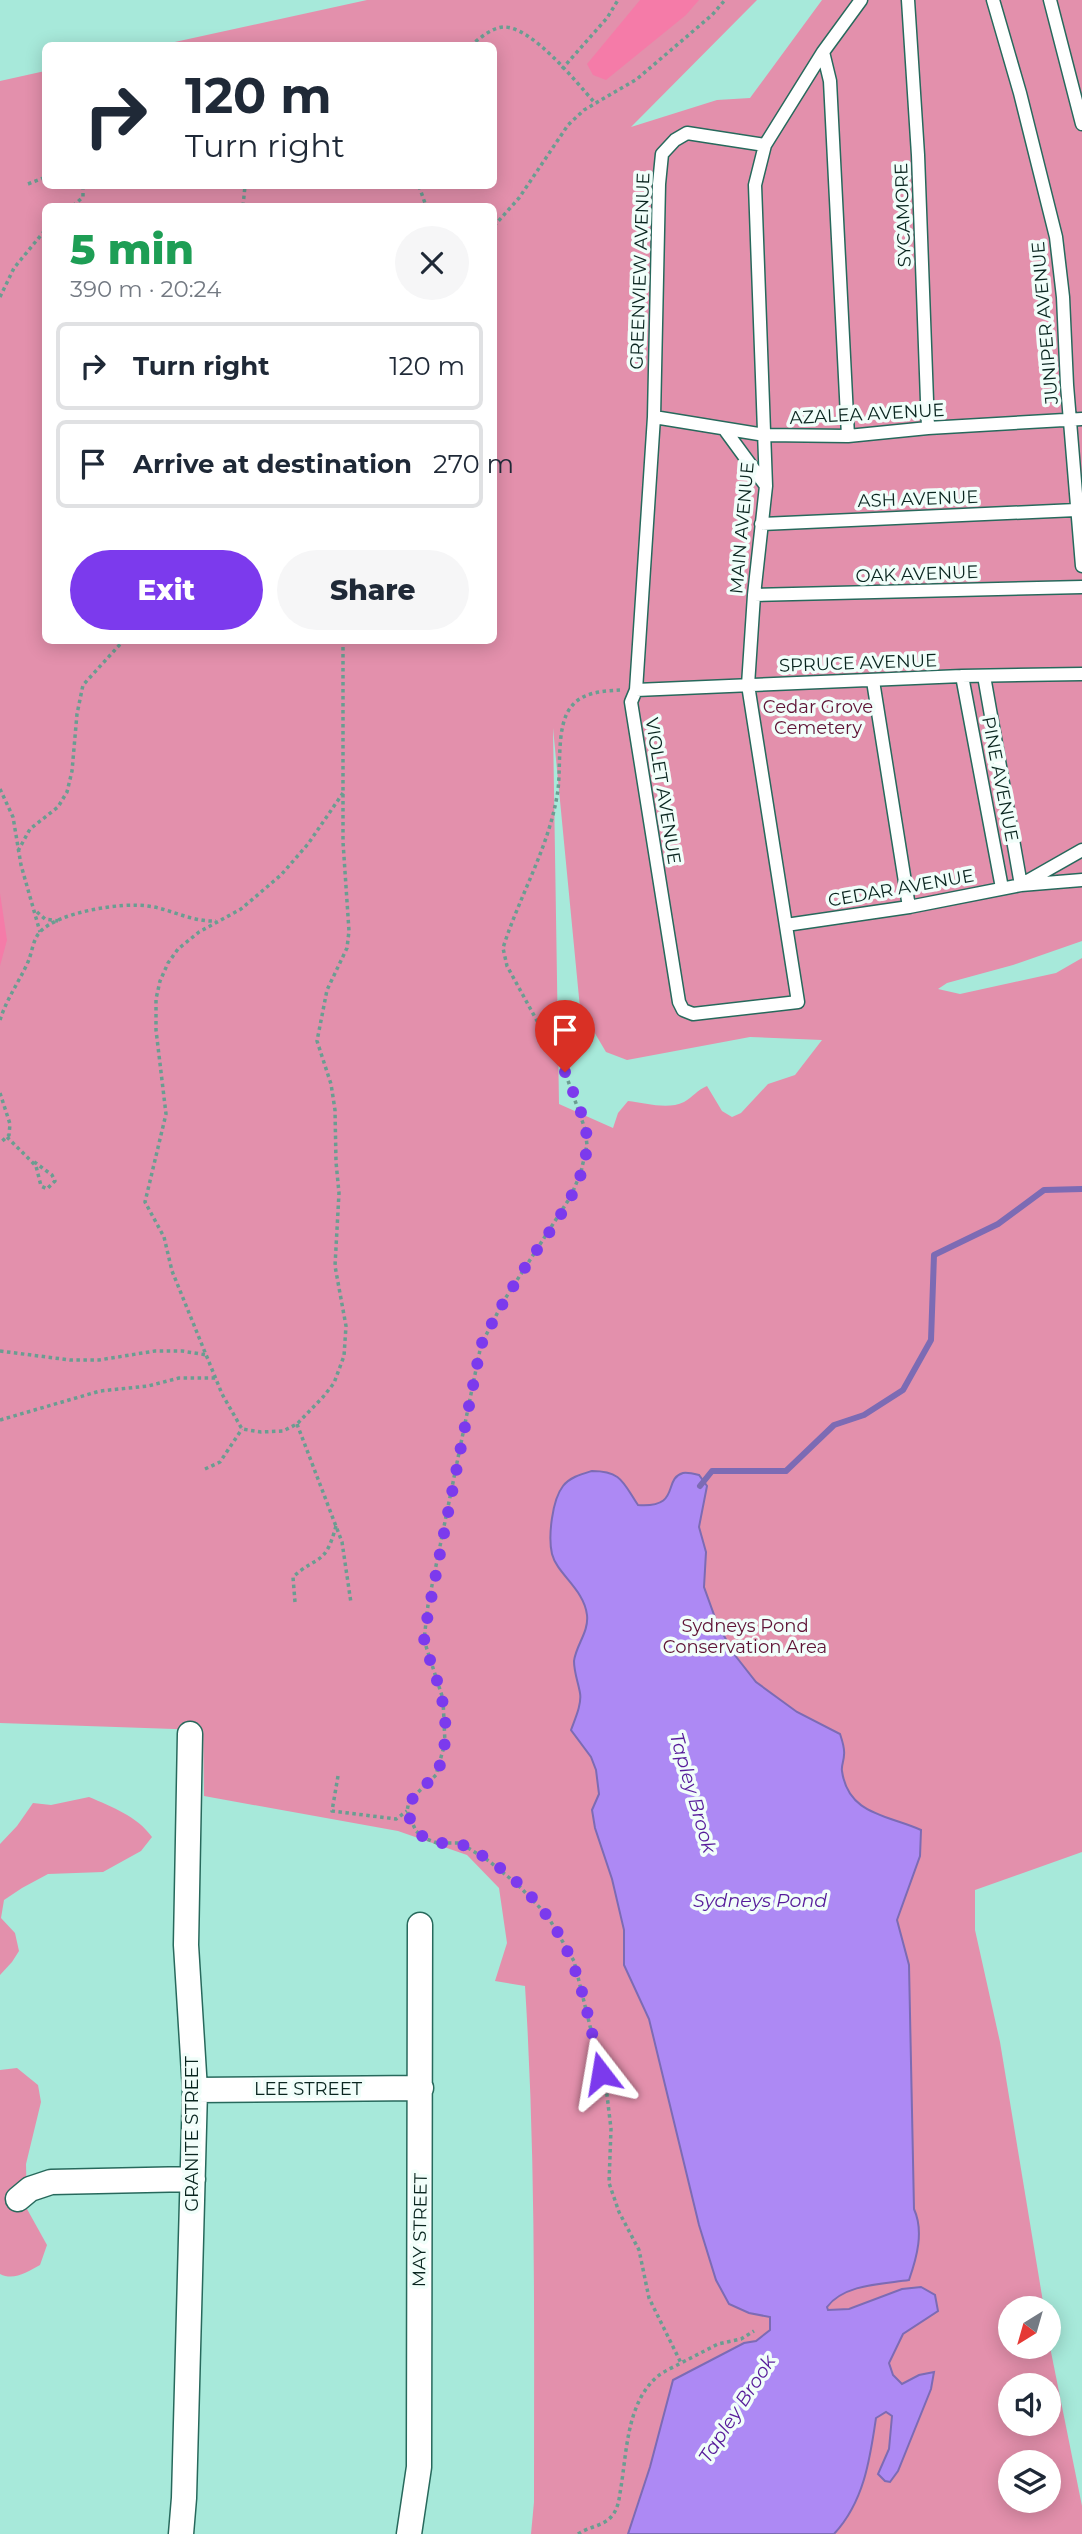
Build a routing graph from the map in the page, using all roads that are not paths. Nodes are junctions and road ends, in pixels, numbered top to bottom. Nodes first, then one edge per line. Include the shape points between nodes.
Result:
1 (861, 0) edge
2 (908, 0) edge
3 (993, 0) edge
4 (1050, 0) edge
5 (823, 52) junction
6 (1082, 124) edge
7 (765, 145) junction
8 (654, 418) junction
9 (1076, 419) edge
10 (928, 428) junction
11 (725, 430) junction
12 (765, 435) junction
13 (848, 436) junction
14 (766, 486) junction
15 (1076, 510) junction
16 (761, 524) junction
17 (1082, 566) edge
18 (1082, 587) edge
19 (754, 596) junction
20 (1082, 674) edge
21 (962, 676) junction
22 (984, 676) junction
23 (873, 681) junction
24 (748, 685) junction
25 (636, 690) junction
26 (1082, 850) edge
27 (1082, 880) edge
28 (1021, 885) junction
29 (1002, 888) junction
30 (909, 907) junction
31 (786, 925) junction
32 (798, 1002) joint
33 (190, 1734) dead end
34 (420, 1925) dead end
35 (421, 2088) junction
36 (195, 2090) junction
37 (193, 2179) junction
38 (18, 2199) dead end
39 (181, 2534) edge
40 (410, 2534) edge

1 - 5 lane, MAIN AVENUE
2 - 10 lane, SYCAMORE
3 - 9 lane, JUNIPER AVENUE via 1056,237
4 - 6 lane
5 - 7 lane, MAIN AVENUE
5 - 13 lane via 830,81
7 - 8 lane, GREENVIEW AVENUE via 687,133 662,154
7 - 12 lane, MAIN AVENUE via 755,185
8 - 11 lane, AZALEA AVENUE
8 - 25 lane, VIOLET AVENUE
9 - 10 lane, AZALEA AVENUE
9 - 15 lane, JUNIPER AVENUE
10 - 13 lane, AZALEA AVENUE
11 - 12 lane, AZALEA AVENUE
11 - 14 lane
12 - 13 lane, AZALEA AVENUE
12 - 14 lane, MAIN AVENUE
14 - 16 lane, MAIN AVENUE
15 - 16 lane, ASH AVENUE
15 - 17 lane, JUNIPER AVENUE
16 - 19 lane, MAIN AVENUE
18 - 19 lane, OAK AVENUE
19 - 24 lane, MAIN AVENUE
20 - 22 lane, SPRUCE AVENUE
21 - 22 lane, SPRUCE AVENUE
21 - 23 lane, SPRUCE AVENUE
21 - 29 lane, PINE AVENUE
22 - 28 lane, PINE AVENUE
23 - 24 lane, SPRUCE AVENUE
23 - 30 lane
24 - 25 lane, SPRUCE AVENUE
24 - 31 lane, MAIN AVENUE
25 - 32 lane, VIOLET AVENUE via 631,699 635,735 680,1005 693,1014
26 - 28 lane, CEDAR AVENUE
27 - 28 lane, CEDAR AVENUE
28 - 29 lane, CEDAR AVENUE
29 - 30 lane, CEDAR AVENUE
30 - 31 lane, CEDAR AVENUE
31 - 32 lane, MAIN AVENUE
33 - 36 street, GRANITE STREET via 186,1945
34 - 35 street, MAY STREET
35 - 36 street, LEE STREET
35 - 40 street, MAY STREET via 419,2467
36 - 37 street, GRANITE STREET
37 - 38 street via 51,2182
37 - 39 street, GRANITE STREET

